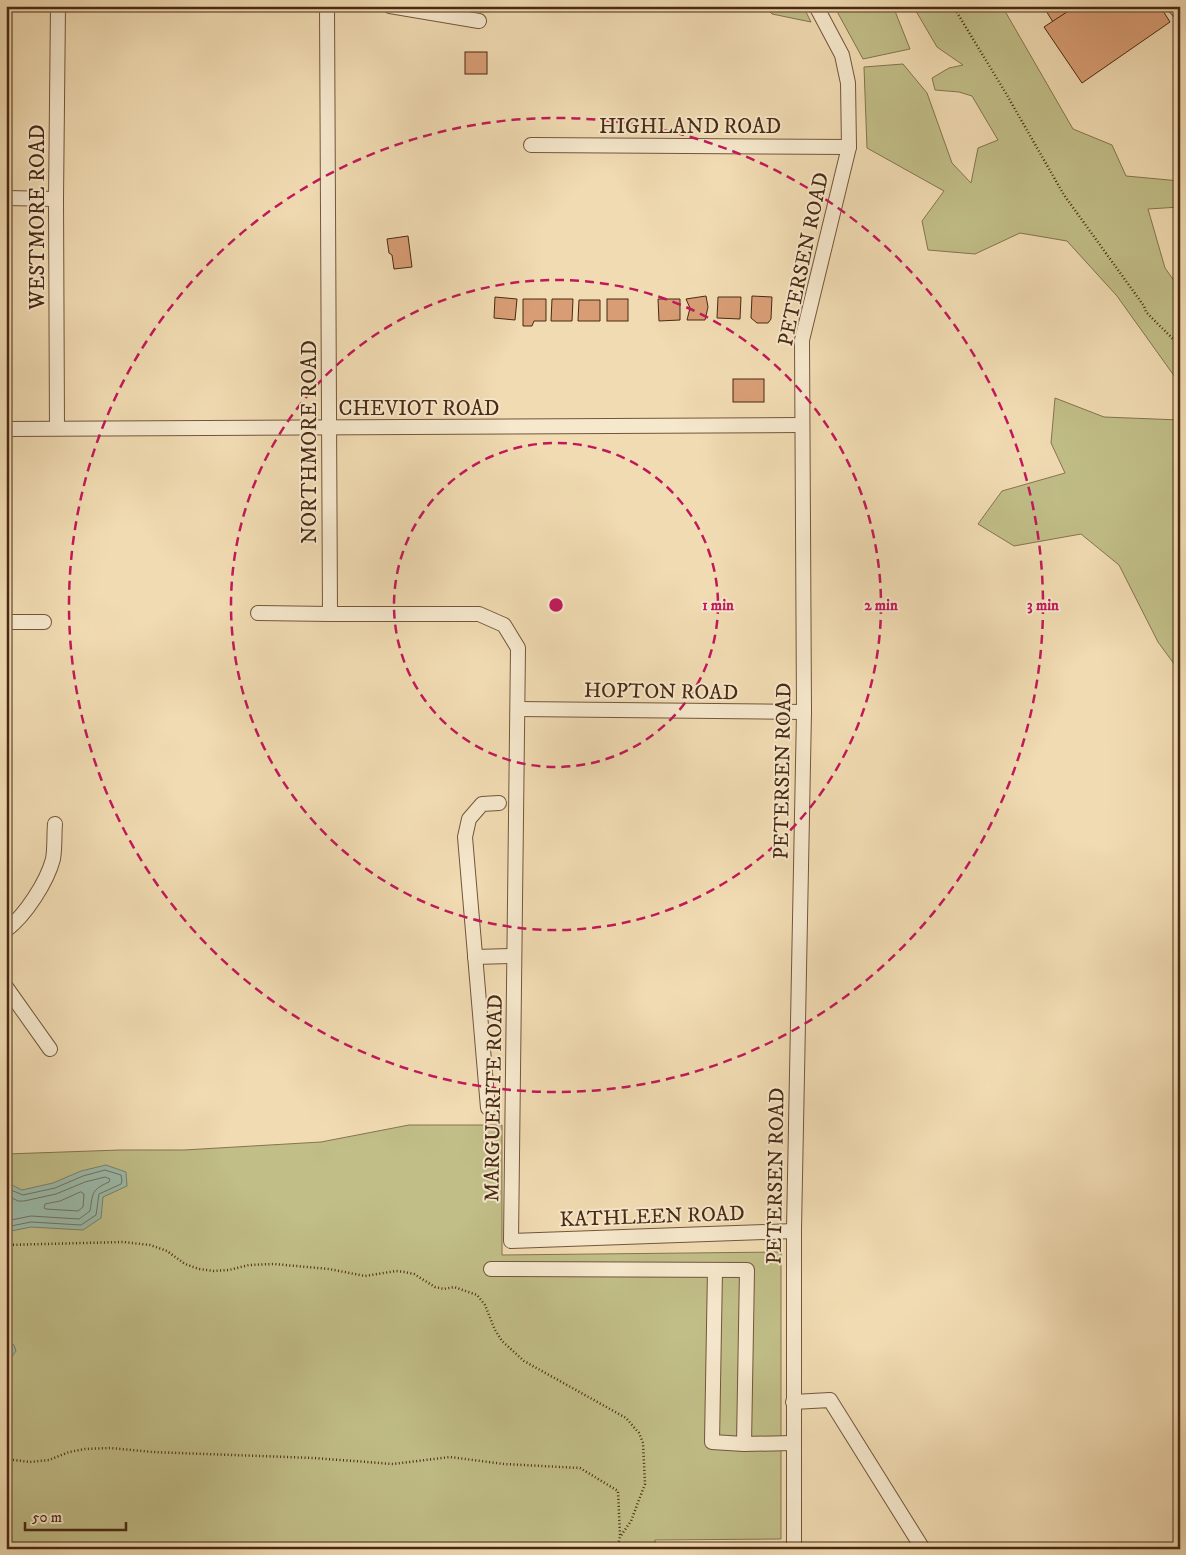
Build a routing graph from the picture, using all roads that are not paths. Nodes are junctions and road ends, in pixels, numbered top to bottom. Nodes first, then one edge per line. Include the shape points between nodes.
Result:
1 (58, 6) edge
2 (327, 6) edge
3 (390, 6) edge
4 (816, 6) edge
5 (1174, 6) edge
6 (1180, 12) edge
7 (479, 21) dead end
8 (531, 145) dead end
9 (849, 147) junction
10 (6, 198) edge
11 (56, 198) junction
12 (802, 425) junction
13 (57, 428) junction
14 (329, 428) junction
15 (6, 429) edge
16 (258, 613) dead end
17 (330, 614) junction
18 (6, 622) edge
19 (44, 622) dead end
20 (518, 709) junction
21 (804, 712) junction
22 (499, 803) dead end
23 (55, 824) dead end
24 (6, 930) edge
25 (514, 956) junction
26 (475, 957) junction
27 (6, 987) edge
28 (50, 1049) dead end
29 (488, 1108) dead end
30 (794, 1231) junction
31 (511, 1241) joint
32 (491, 1270) dead end
33 (715, 1270) junction
34 (793, 1402) junction
35 (793, 1443) junction
36 (744, 1444) junction
37 (794, 1549) edge
38 (923, 1549) edge

1 - 11 street, WESTMORE ROAD
2 - 14 street, NORTHMORE ROAD
3 - 7 street
4 - 9 street, PETERSEN ROAD via 842,56 848,83
5 - 6 street
8 - 9 street, HIGHLAND ROAD
9 - 12 street, PETERSEN ROAD via 802,340
10 - 11 street
11 - 13 street, WESTMORE ROAD
12 - 14 street, CHEVIOT ROAD
12 - 21 street, PETERSEN ROAD
13 - 14 street, CHEVIOT ROAD
13 - 15 street, CHEVIOT ROAD
14 - 17 street, NORTHMORE ROAD
16 - 17 street
17 - 20 street via 479,614 504,625 518,648
18 - 19 street
20 - 21 street, HOPTON ROAD
20 - 25 street, MARGUERITE ROAD
21 - 30 street, PETERSEN ROAD
22 - 26 street, MARGUERITE ROAD via 482,804 469,819 465,837
23 - 24 street via 53,859 41,889
25 - 26 street
25 - 31 street, MARGUERITE ROAD
26 - 29 street, MARGUERITE ROAD
27 - 28 street
30 - 31 street, KATHLEEN ROAD
30 - 34 street, PETERSEN ROAD
32 - 33 street
33 - 36 street via 712,1442
33 - 36 street via 747,1270
34 - 35 street, PETERSEN ROAD
34 - 38 street via 830,1400
35 - 36 street
35 - 37 street, PETERSEN ROAD

